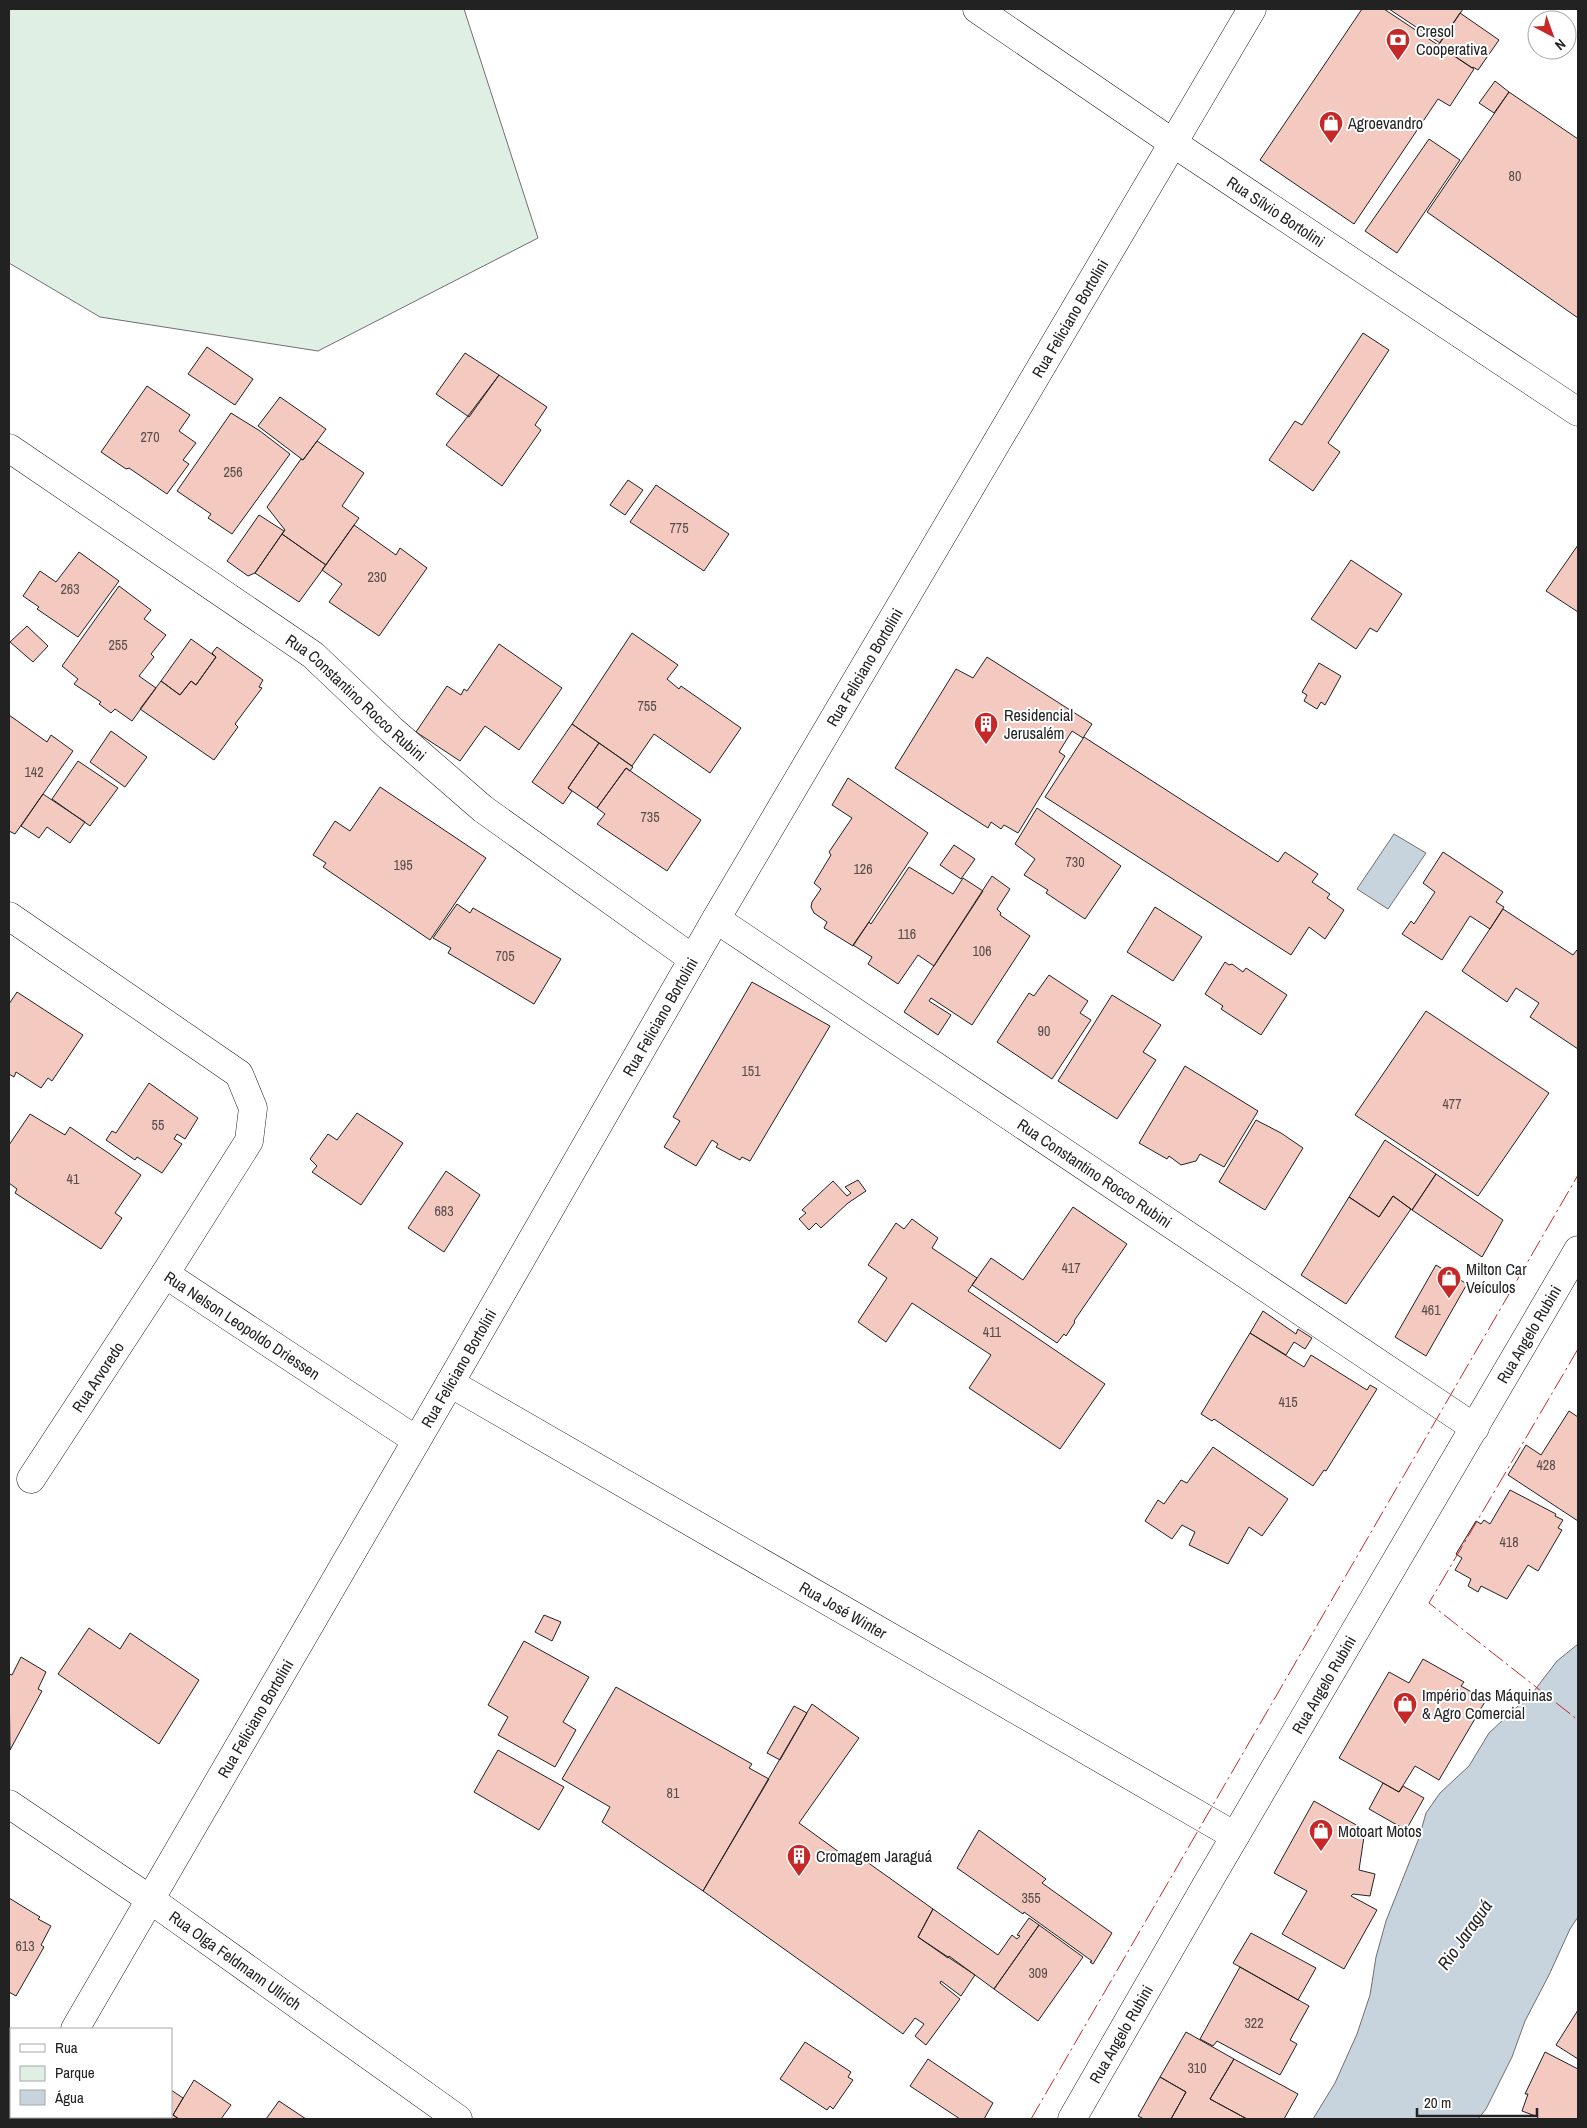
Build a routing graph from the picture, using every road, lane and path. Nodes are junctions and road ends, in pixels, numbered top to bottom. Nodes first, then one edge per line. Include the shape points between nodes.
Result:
1 (977, 9) edge
2 (1252, 9) edge
3 (1173, 143) junction
4 (1578, 412) edge
5 (9, 448) edge
6 (9, 916) edge
7 (716, 919) junction
8 (693, 959) junction
9 (1578, 1250) edge
10 (165, 1274) junction
11 (450, 1383) junction
12 (1475, 1428) junction
13 (416, 1440) junction
14 (31, 1479) dead end
15 (9, 1804) edge
16 (1235, 1836) junction
17 (151, 1900) junction
18 (76, 2028) edge
19 (458, 2119) edge
20 (1072, 2119) edge

1 - 3 street, Rua Sílvio Bortolini
2 - 3 street, Rua Feliciano Bortolini
3 - 4 street, Rua Sílvio Bortolini
3 - 7 street, Rua Feliciano Bortolini
5 - 8 street, Rua Constantino Rocco Rubini via 313,655 392,730 483,809
6 - 10 street, Rua Nelson Leopoldo Driessen via 239,1074 253,1108 249,1141
7 - 8 street, Rua Feliciano Bortolini
7 - 12 street, Rua Constantino Rocco Rubini
8 - 11 street, Rua Feliciano Bortolini
9 - 12 street, Rua Angelo Rubini
10 - 13 street, Rua Nelson Leopoldo Driessen
10 - 14 street, Rua Arvoredo
11 - 13 street, Rua Feliciano Bortolini
11 - 16 street, Rua José Winter
12 - 16 street, Rua Angelo Rubini
13 - 17 street, Rua Feliciano Bortolini
15 - 17 street, Rua Olga Feldmann Ullrich
16 - 20 street, Rua Angelo Rubini
17 - 18 street, Rua Feliciano Bortolini
17 - 19 street, Rua Olga Feldmann Ullrich

